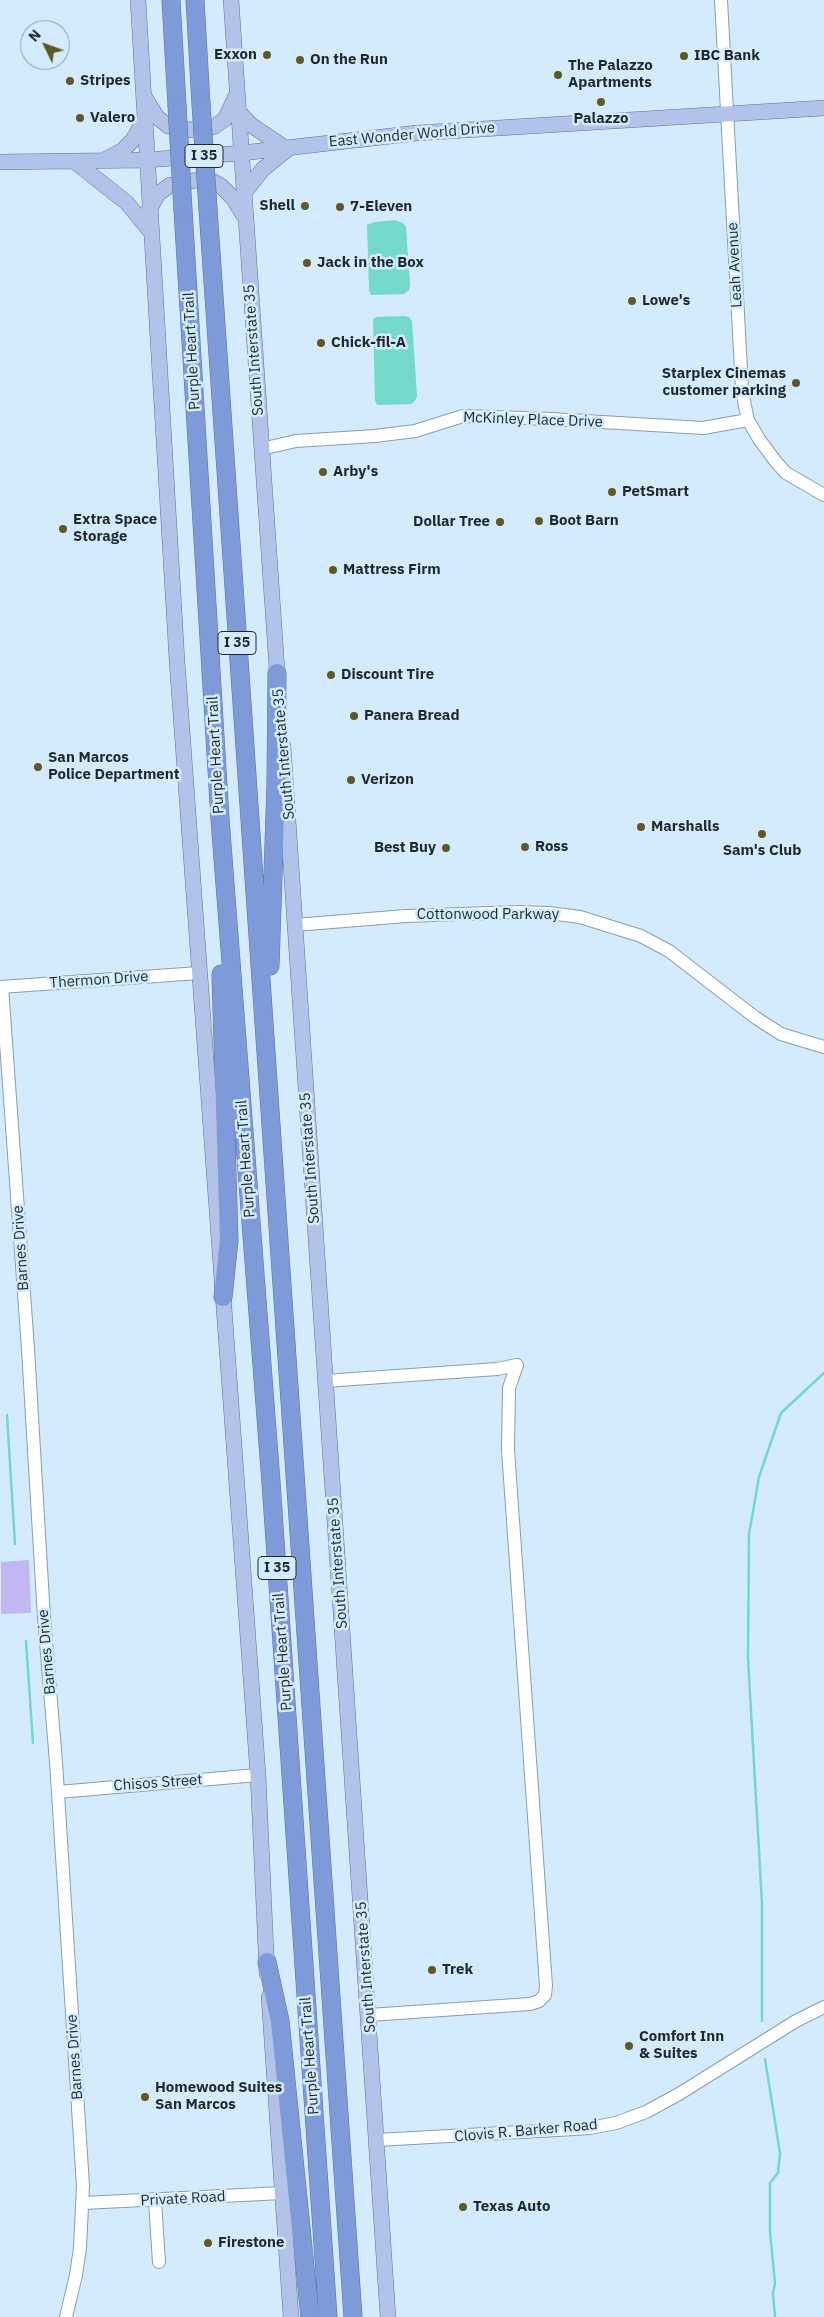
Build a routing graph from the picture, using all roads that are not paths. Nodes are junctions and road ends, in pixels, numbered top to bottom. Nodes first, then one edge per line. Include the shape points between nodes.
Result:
1 (138, 0) edge
2 (171, 0) edge
3 (195, 0) edge
4 (231, 0) edge
5 (720, 0) edge
6 (237, 93) junction
7 (143, 95) junction
8 (824, 108) edge
9 (238, 111) junction
10 (726, 115) junction
11 (144, 121) junction
12 (288, 147) junction
13 (0, 150) edge
14 (242, 153) junction
15 (102, 160) junction
16 (146, 160) junction
17 (74, 161) junction
18 (0, 162) edge
19 (17, 162) junction
20 (0, 171) edge
21 (244, 193) junction
22 (149, 210) junction
23 (246, 220) junction
24 (150, 231) junction
25 (748, 420) junction
26 (261, 449) junction
27 (824, 495) edge
28 (277, 673) junction
29 (220, 819) junction
30 (295, 925) junction
31 (198, 973) junction
32 (1, 987) edge
33 (824, 1047) edge
34 (267, 1076) junction
35 (222, 1297) junction
36 (325, 1381) junction
37 (258, 1776) junction
38 (58, 1792) junction
39 (266, 1962) junction
40 (824, 2007) edge
41 (369, 2015) junction
42 (377, 2140) junction
43 (282, 2193) junction
44 (155, 2201) junction
45 (84, 2203) junction
46 (159, 2262) dead end
47 (66, 2317) edge
48 (292, 2317) edge
49 (310, 2317) edge
50 (328, 2317) edge
51 (352, 2317) edge
52 (388, 2317) edge

1 - 7 main road
2 - 29 highway, Purple Heart Trail / I 35, bridge
3 - 34 highway, Purple Heart Trail / I 35, bridge
4 - 6 main road, South Interstate 35
5 - 10 street, Leah Avenue
6 - 7 main road via 225,119 215,126 184,130 168,126 157,117
6 - 9 main road, South Interstate 35
7 - 11 main road
8 - 10 main road, East Wonder World Drive
9 - 12 main road via 251,125
9 - 14 main road, South Interstate 35
10 - 12 main road, East Wonder World Drive via 417,133
10 - 25 street, Leah Avenue via 742,388
11 - 15 main road via 123,150
11 - 16 main road
12 - 14 main road, East Wonder World Drive
12 - 21 main road via 263,168
13 - 19 main road
14 - 16 main road, East Wonder World Drive
14 - 21 main road, South Interstate 35
15 - 16 main road, East Wonder World Drive
15 - 17 main road, East Wonder World Drive
16 - 22 main road
17 - 19 main road, East Wonder World Drive
17 - 24 main road via 127,203
18 - 19 main road, East Wonder World Drive
19 - 20 main road
21 - 23 main road, South Interstate 35
22 - 23 main road via 158,194 170,185 197,180 214,182 228,192
22 - 24 main road
23 - 26 main road, South Interstate 35
24 - 31 main road
25 - 26 street, McKinley Place Drive via 704,428 463,416 415,430 296,441
25 - 27 street, Leah Avenue via 786,473
26 - 28 main road, South Interstate 35
28 - 30 main road, South Interstate 35
28 - 34 highway
29 - 35 highway via 218,881 229,1240
29 - 50 highway, Purple Heart Trail / I 35 via 271,1482
30 - 33 street, Cottonwood Parkway via 406,916 518,912 580,916 641,936 662,947 773,1028
30 - 36 main road, South Interstate 35
31 - 32 street, Thermon Drive
31 - 35 main road
32 - 38 street, Barnes Drive
34 - 51 highway, Purple Heart Trail / I 35
35 - 37 main road
36 - 41 main road, South Interstate 35
36 - 41 street via 518,1365 509,1388 508,1450 545,1995 530,2004
37 - 38 street, Chisos Street
37 - 39 main road
38 - 45 street, Barnes Drive
39 - 43 main road
39 - 49 highway via 280,2021
40 - 42 street, Clovis R. Barker Road via 679,2094 646,2112 616,2123 540,2132
41 - 42 main road, South Interstate 35
42 - 52 main road, South Interstate 35
43 - 44 street, Private Road
43 - 48 main road
44 - 45 street, Private Road
44 - 46 street
45 - 47 street, Barnes Drive via 76,2275

